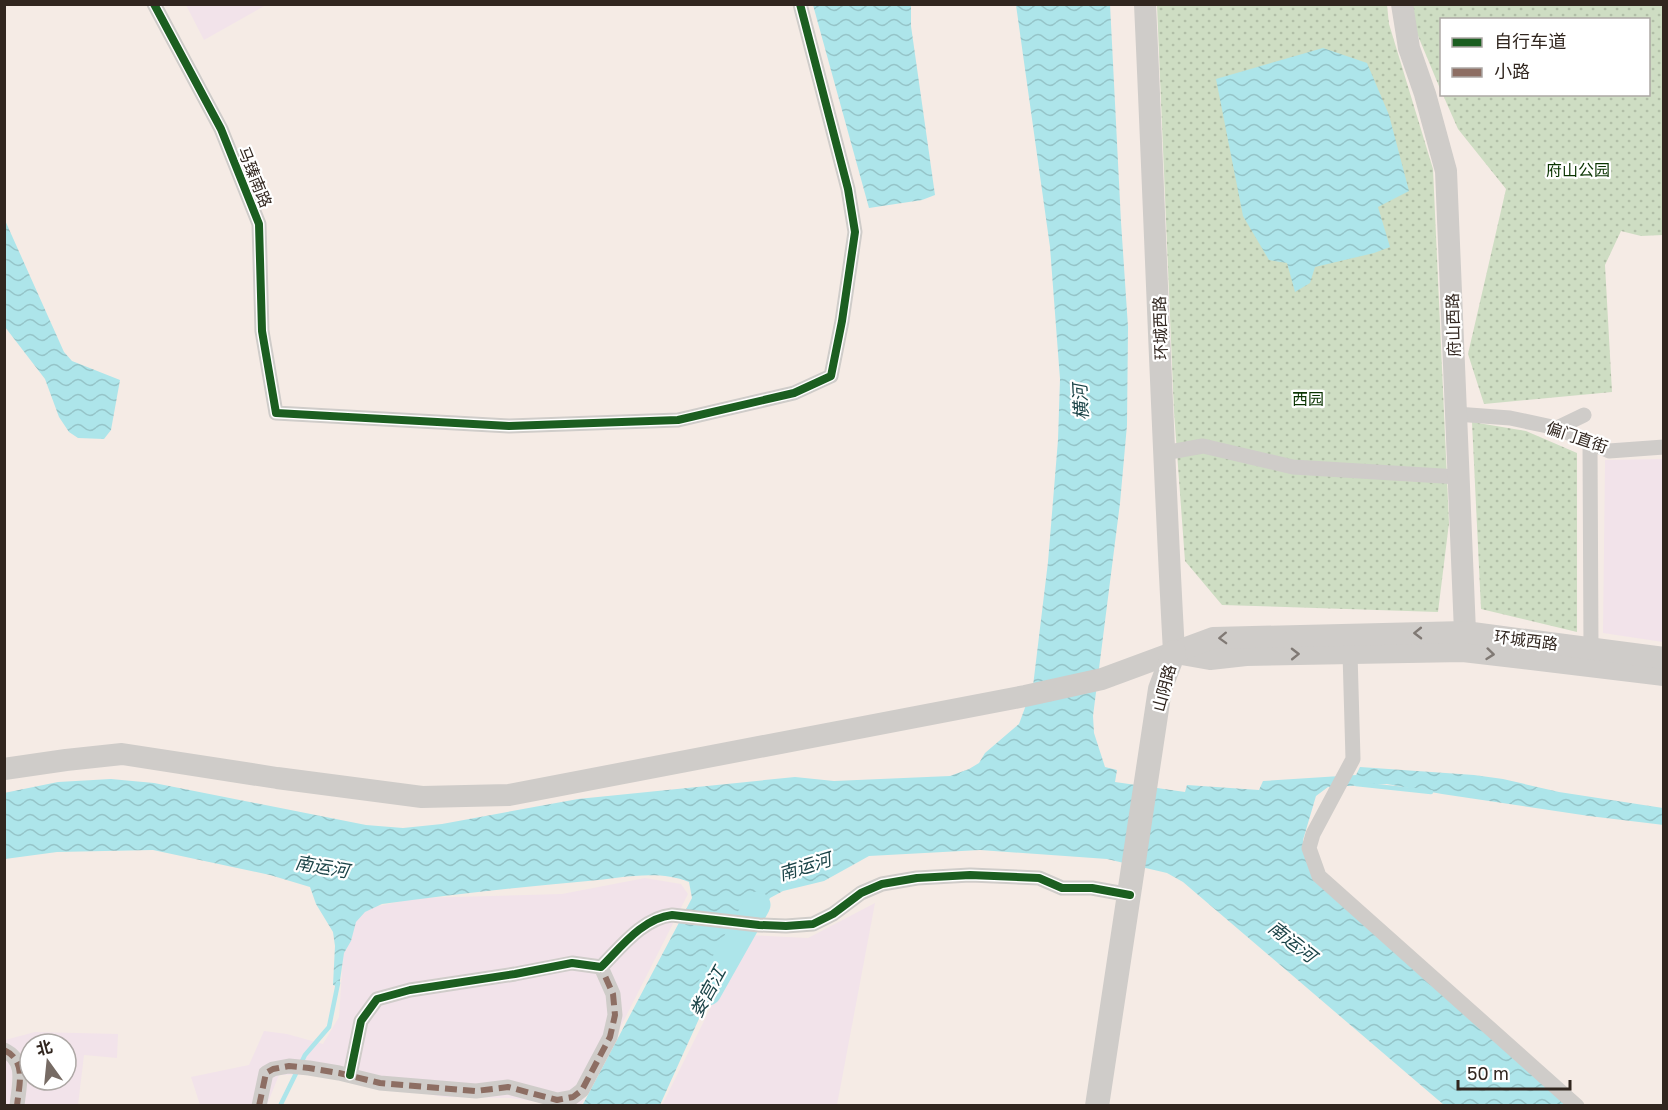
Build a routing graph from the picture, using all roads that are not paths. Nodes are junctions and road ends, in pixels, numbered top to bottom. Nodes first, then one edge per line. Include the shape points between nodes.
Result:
1 (154, 4) edge
2 (800, 4) edge
3 (1145, 4) edge
4 (1402, 4) edge
5 (1456, 414) junction
6 (1584, 415) dead end
7 (1557, 428) junction
8 (1590, 442) junction
9 (1664, 447) edge
10 (1164, 453) junction
11 (1458, 477) junction
12 (1464, 642) junction
13 (1591, 648) junction
14 (1174, 652) junction
15 (1350, 653) junction
16 (1664, 658) edge
17 (1664, 675) edge
18 (4, 770) edge
19 (1141, 868) junction
20 (1130, 895) junction
21 (601, 967) junction
22 (4, 1050) edge
23 (350, 1076) junction
24 (17, 1106) edge
25 (259, 1106) edge
26 (1097, 1106) edge
27 (1111, 1106) edge
28 (1577, 1106) edge

1 - 2 street, 马臻南路 via 221,129 259,224 262,331 276,413 509,426 678,420 794,393 831,376 855,232 848,189
3 - 10 main road, 环城西路
4 - 5 main road, 府山西路 via 1409,48 1446,171
5 - 7 street, 偏门直街 via 1510,418
5 - 11 main road, 府山西路
6 - 7 street
7 - 8 street, 偏门直街
8 - 9 street, 偏门直街 via 1609,451
8 - 13 street
10 - 11 street via 1203,446 1293,467
10 - 14 main road, 环城西路
11 - 12 main road, 府山西路
12 - 13 main road, 环城西路
12 -> 14 main road, 环城西路 via 1213,638
12 - 15 main road, 环城西路
12 -> 17 main road, 环城西路
13 - 16 main road, 环城西路
14 -> 15 main road, 环城西路 via 1210,659
14 - 18 main road via 1102,679 1025,696 509,795 422,797 122,754
14 - 19 main road, 山阴路 via 1160,689 1154,778
15 - 28 street via 1353,759 1309,848 1320,876
19 - 20 main road, 山阴路
19 - 27 main road, 山阴路
20 - 21 street via 1092,888 1062,888 1039,878 917,878 882,884 861,893 813,924 759,925 663,916 651,921
20 - 26 main road, 山阴路
21 - 23 street via 572,963 377,999 362,1021
21 - 23 street via 613,994 615,1015 610,1037 582,1090 573,1097 557,1100 508,1087 476,1091 380,1083
22 - 24 street via 13,1054 20,1065
23 - 25 street via 289,1066 273,1069 266,1073

